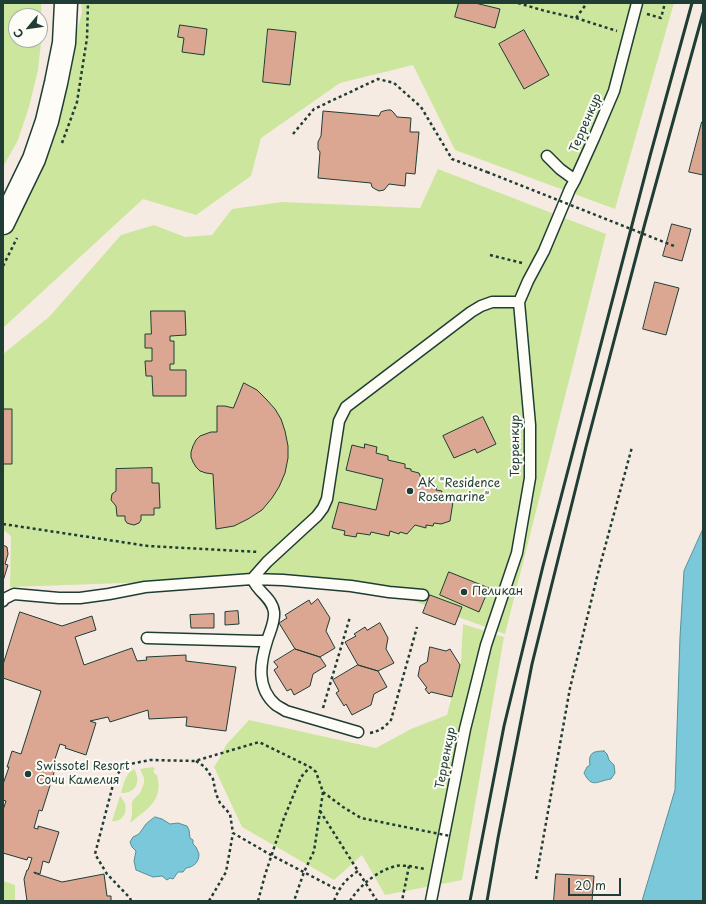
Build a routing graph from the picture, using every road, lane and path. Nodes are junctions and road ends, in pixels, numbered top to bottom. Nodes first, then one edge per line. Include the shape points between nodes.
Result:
1 (66, 3) edge
2 (518, 3) edge
3 (586, 3) edge
4 (637, 3) edge
5 (665, 3) edge
6 (576, 18) junction
7 (661, 18) dead end
8 (629, 35) junction
9 (293, 134) dead end
10 (547, 156) dead end
11 (575, 180) junction
12 (3, 223) edge
13 (674, 246) dead end
14 (490, 255) dead end
15 (516, 261) dead end
16 (519, 302) junction
17 (632, 447) dead end
18 (3, 524) edge
19 (277, 553) junction
20 (252, 578) junction
21 (423, 595) dead end
22 (3, 601) edge
23 (350, 617) dead end
24 (417, 627) dead end
25 (147, 638) dead end
26 (267, 641) junction
27 (319, 721) junction
28 (358, 732) joint
29 (195, 761) junction
30 (310, 767) junction
31 (323, 792) junction
32 (320, 811) junction
33 (233, 833) junction
34 (450, 836) dead end
35 (271, 855) junction
36 (409, 866) junction
37 (419, 868) dead end
38 (358, 871) junction
39 (304, 872) junction
40 (536, 879) dead end
41 (366, 882) junction
42 (338, 890) junction
43 (131, 901) edge
44 (209, 901) edge
45 (258, 901) edge
46 (294, 901) edge
47 (334, 901) edge
48 (350, 901) edge
49 (377, 901) edge
50 (402, 901) edge
51 (431, 901) edge

1 - 12 main road via 64,43 47,120 34,159
2 - 6 path
3 - 6 path
4 - 8 lane, Терренкур
5 - 7 path
6 - 8 path
8 - 11 lane, Терренкур via 614,91
9 - 13 path, bridge via 314,109 378,79 394,82 421,107 452,159
10 - 11 lane
11 - 16 lane, Терренкур
14 - 15 path
16 - 19 lane via 492,302 471,312 346,407 339,421 327,499 323,508
16 - 51 lane, Терренкур via 530,425 530,478 518,553 486,645 465,729
17 - 40 path via 570,688
18 - 19 path via 148,546
19 - 20 lane
20 - 21 lane
20 - 22 lane via 145,587 80,598 14,594
20 - 26 lane via 270,600 274,610 274,622
23 - 27 path
24 - 28 path via 391,720 377,731
25 - 26 lane
26 - 27 lane via 261,664 262,683 268,697 286,711
27 - 28 lane
29 - 30 path via 259,742
29 - 33 path via 204,767 213,779 220,803 230,814
29 - 43 path via 150,760 125,765 115,777 95,854 107,874
30 - 31 path via 316,772
30 - 35 path via 301,777
31 - 32 path
31 - 34 path, bridge via 361,818
32 - 38 path
32 - 39 path via 314,851
33 - 35 path
33 - 44 path via 226,872
35 - 39 path
35 - 45 path
36 - 37 path
36 - 41 path via 397,866 377,874
36 - 50 path
38 - 41 path
38 - 42 path
39 - 42 path
39 - 46 path
41 - 48 path
41 - 49 path
42 - 47 path

